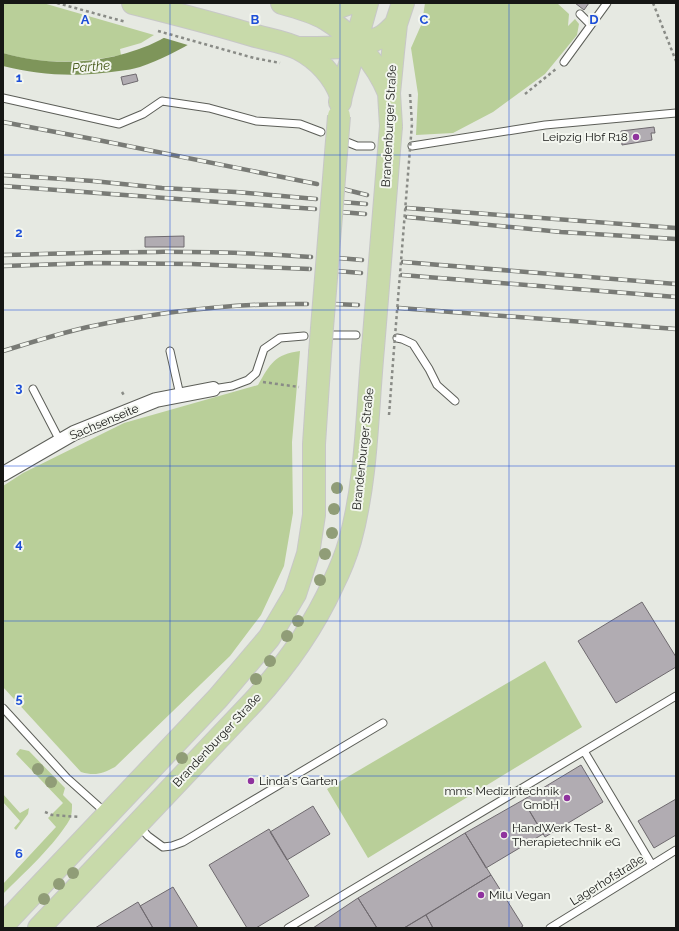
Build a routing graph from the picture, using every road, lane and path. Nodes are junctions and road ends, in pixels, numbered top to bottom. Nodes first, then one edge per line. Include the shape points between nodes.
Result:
1 (57, 3) edge
2 (282, 3) edge
3 (350, 3) edge
4 (367, 3) edge
5 (403, 3) edge
6 (607, 3) edge
7 (653, 3) edge
8 (309, 11) junction
9 (133, 13) edge
10 (580, 14) dead end
11 (396, 24) junction
12 (590, 25) junction
13 (154, 30) dead end
14 (356, 44) junction
15 (298, 48) junction
16 (676, 61) edge
17 (270, 62) dead end
18 (564, 62) joint
19 (390, 92) junction
20 (525, 94) dead end
21 (3, 98) edge
22 (340, 106) junction
23 (676, 113) edge
24 (402, 125) junction
25 (321, 132) dead end
26 (347, 142) dead end
27 (371, 146) dead end
28 (412, 146) dead end
29 (356, 335) dead end
30 (304, 336) dead end
31 (397, 338) dead end
32 (326, 344) junction
33 (383, 348) junction
34 (170, 351) dead end
35 (260, 382) dead end
36 (304, 387) dead end
37 (33, 389) dead end
38 (213, 389) joint
39 (180, 396) junction
40 (455, 401) dead end
41 (60, 441) junction
42 (3, 474) edge
43 (676, 696) edge
44 (3, 708) edge
45 (383, 723) dead end
46 (584, 751) junction
47 (45, 812) dead end
48 (108, 815) junction
49 (77, 822) dead end
50 (137, 824) junction
51 (676, 850) edge
52 (652, 865) junction
53 (3, 925) edge
54 (39, 928) edge
55 (288, 928) edge
56 (550, 928) edge

1 - 9 path
2 - 8 main road
3 - 8 main road
4 - 14 main road
5 - 11 main road, Brandenburger Straße
6 - 12 lane
7 - 16 path
8 - 14 main road via 340,29
9 - 15 main road via 183,15
10 - 12 lane
11 - 14 main road via 379,38
11 - 19 main road, Brandenburger Straße
12 - 18 lane
13 - 17 path
14 - 15 main road
14 - 19 main road via 375,67
14 - 22 main road
15 - 22 main road via 324,68 335,83
18 - 20 path
19 - 24 main road, Brandenburger Straße
21 - 25 lane via 119,124 143,114 162,101 209,108 256,121 300,124
22 - 32 main road, bridge
23 - 28 lane via 545,125
24 - 33 main road, Brandenburger Straße, bridge
24 - 33 path, bridge
26 - 27 lane via 357,146
29 - 32 lane
30 - 38 lane via 280,338 264,349 256,373 248,380
31 - 40 lane via 413,344 437,386
32 - 48 main road via 314,444 314,515 308,554 295,594 269,638 218,698
33 - 50 main road, Brandenburger Straße via 350,542 323,607 277,676
34 - 39 lane
35 - 36 path
37 - 41 lane
38 - 39 street, Sachsenseite
39 - 41 street, Sachsenseite via 156,400
41 - 42 street, Sachsenseite
43 - 46 lane
44 - 48 lane via 67,778
45 - 50 lane via 183,842 163,847
46 - 52 lane
46 - 55 lane
47 - 49 path via 52,815 82,817
48 - 53 main road
50 - 54 main road, Brandenburger Straße
51 - 52 lane, Lagerhofstraße
52 - 56 lane, Lagerhofstraße

